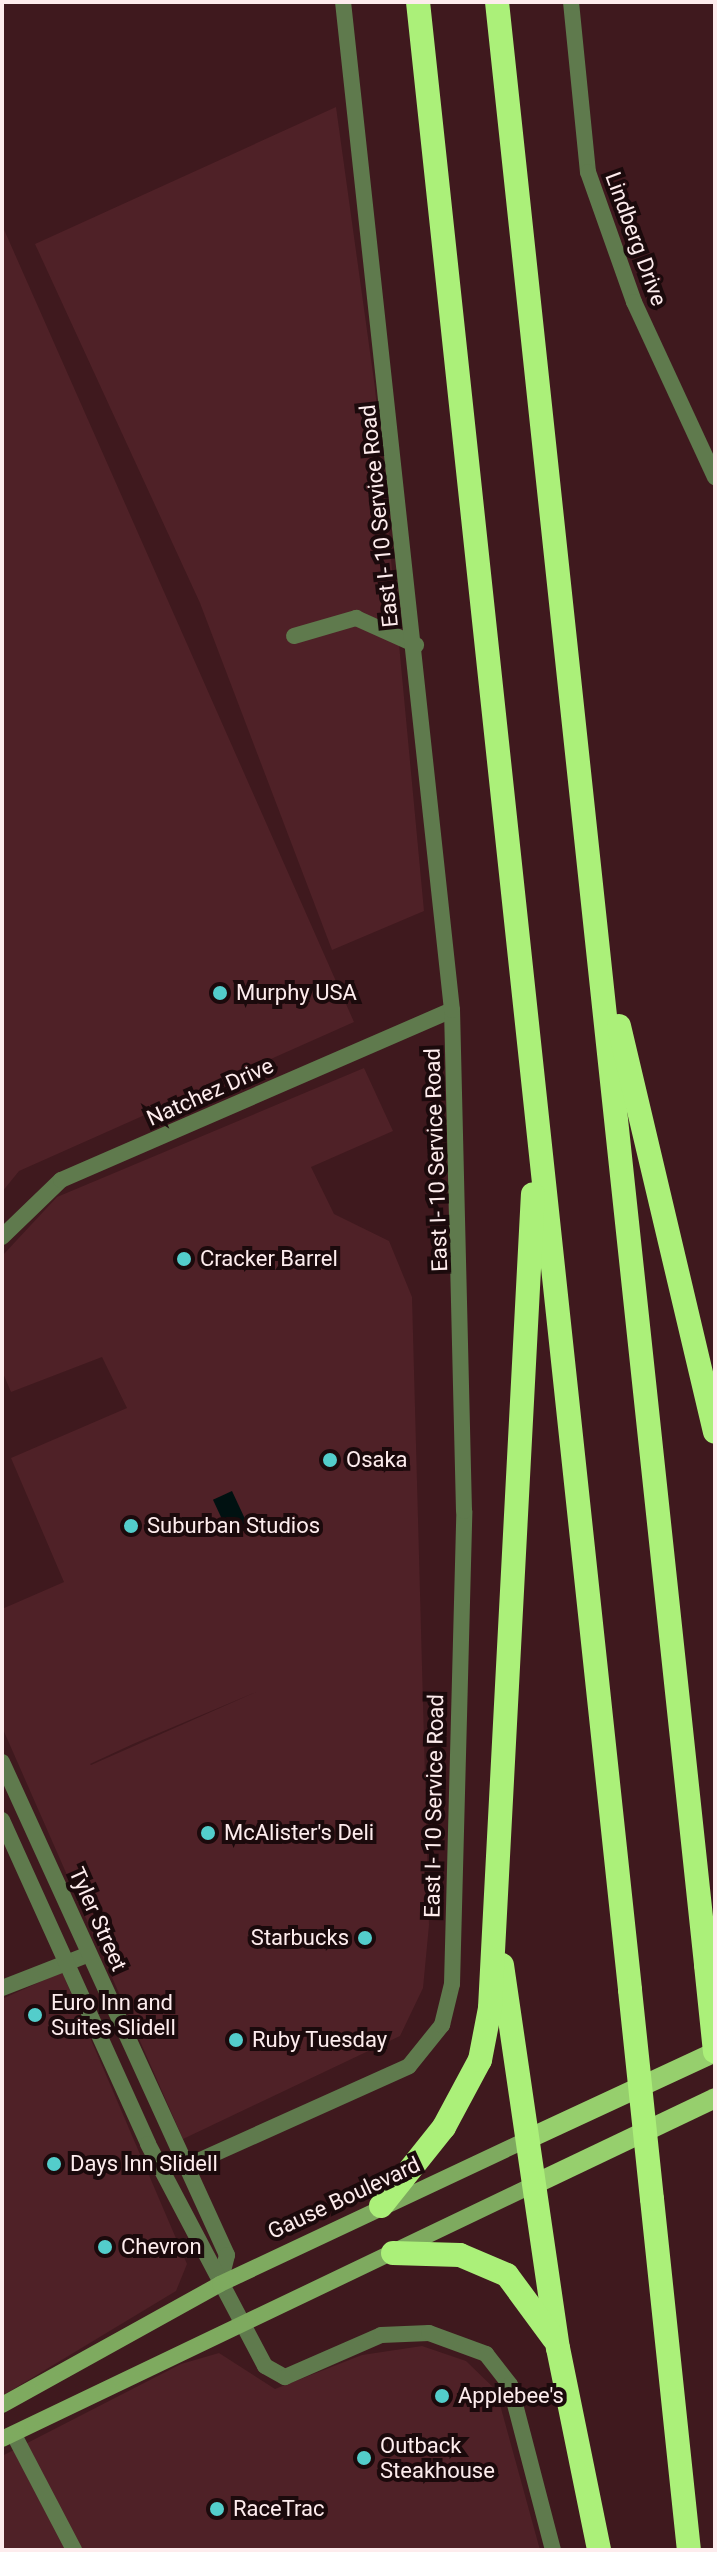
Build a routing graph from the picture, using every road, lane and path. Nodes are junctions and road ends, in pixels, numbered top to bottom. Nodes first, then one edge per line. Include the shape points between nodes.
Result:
1 (343, 2) edge
2 (418, 2) edge
3 (497, 2) edge
4 (571, 2) edge
5 (715, 477) edge
6 (294, 636) dead end
7 (416, 645) junction
8 (597, 933) junction
9 (452, 1010) junction
10 (537, 1132) junction
11 (2, 1237) edge
12 (715, 1432) edge
13 (2, 1762) edge
14 (2, 1820) edge
15 (496, 1925) junction
16 (89, 1954) junction
17 (66, 1963) junction
18 (2, 1988) edge
19 (715, 2052) edge
20 (715, 2098) edge
21 (530, 2138) junction
22 (187, 2166) junction
23 (537, 2183) junction
24 (381, 2206) junction
25 (393, 2253) junction
26 (220, 2284) junction
27 (243, 2326) junction
28 (558, 2348) junction
29 (2, 2405) edge
30 (6, 2435) edge
31 (74, 2550) edge
32 (553, 2550) edge
33 (599, 2550) edge
34 (689, 2550) edge

1 - 7 street, East I- 10 Service Road
2 - 10 highway
3 - 8 highway
4 - 5 street, Lindberg Drive via 588,172 634,302
6 - 7 street via 356,618
7 - 9 street, East I- 10 Service Road
8 - 12 highway
8 - 19 highway, bridge
9 - 11 street, Natchez Drive via 61,1180
9 - 22 street, East I- 10 Service Road via 464,1322 452,1984 442,2025 409,2066
10 - 15 highway
10 - 34 highway, bridge
13 - 16 street, Tyler Street
14 - 17 street
15 - 21 highway
15 - 24 highway via 480,2060 444,2127
16 - 17 street
16 - 22 street, Tyler Street
17 - 18 street
17 - 26 street
19 - 21 main road, Gause Boulevard
20 - 23 main road
21 - 23 highway
21 - 24 main road, Gause Boulevard
22 - 26 street, Tyler Street via 227,2255
23 - 25 main road
23 - 28 highway
24 - 26 main road, Gause Boulevard
25 - 27 main road
25 - 28 highway via 460,2255 507,2275
26 - 27 street
26 - 29 main road, Gause Boulevard
27 - 30 main road
27 - 32 street via 265,2366 285,2377 381,2335 429,2333 486,2354 510,2385
28 - 33 highway
30 - 31 street

